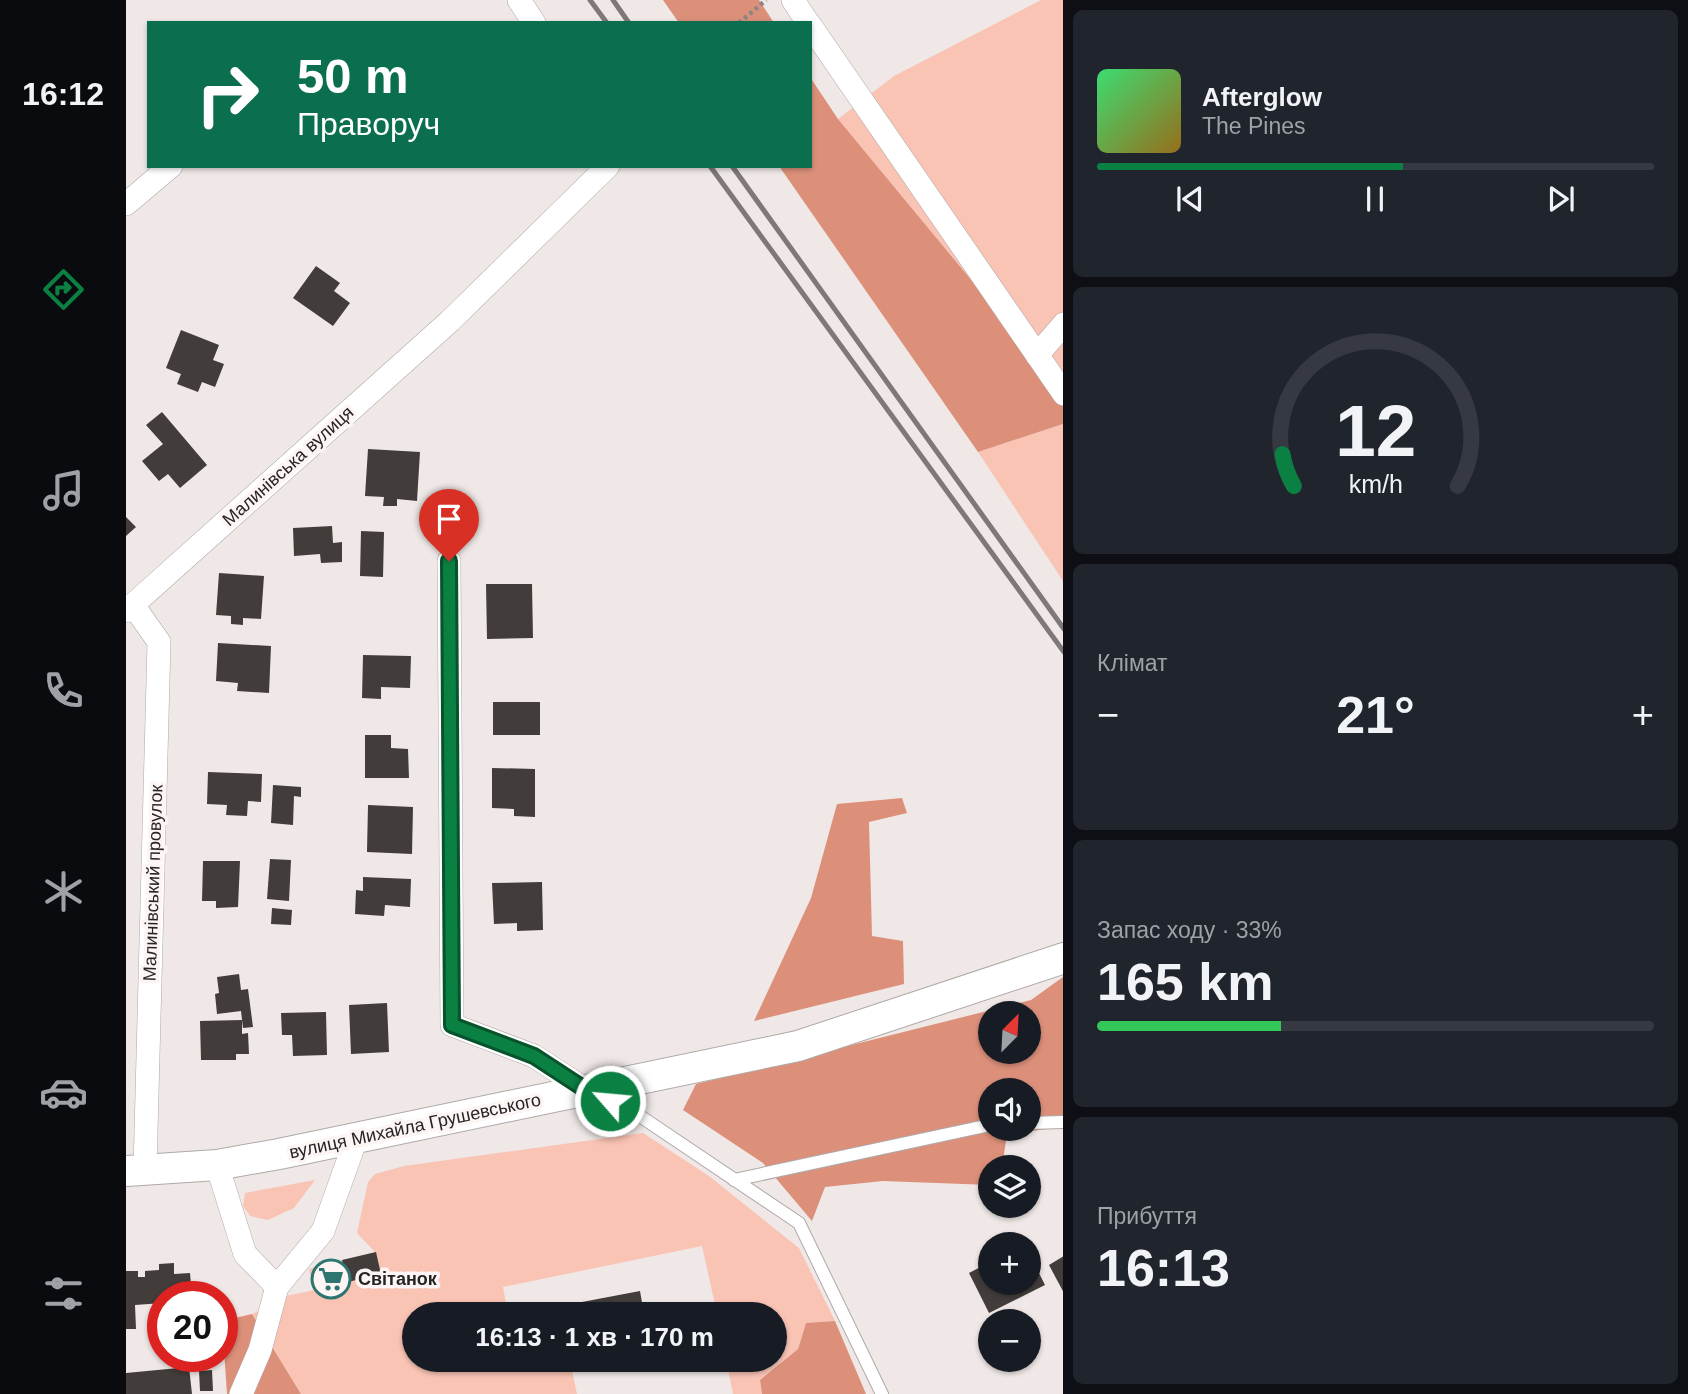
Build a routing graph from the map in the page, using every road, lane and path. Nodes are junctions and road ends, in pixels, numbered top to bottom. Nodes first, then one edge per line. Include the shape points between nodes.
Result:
1 (519, 0) edge
2 (766, 0) edge
3 (793, 0) edge
4 (533, 21) edge
5 (741, 21) edge
6 (807, 21) edge
7 (812, 28) edge
8 (170, 168) edge
9 (606, 168) edge
10 (126, 204) edge
11 (1063, 324) edge
12 (1037, 355) junction
13 (1063, 394) edge
14 (449, 561) dead end
15 (129, 608) edge
16 (1063, 958) edge
17 (586, 1090) junction
18 (1063, 1122) edge
19 (1041, 1123) edge
20 (978, 1128) edge
21 (356, 1139) junction
22 (217, 1165) junction
23 (136, 1170) edge
24 (734, 1180) junction
25 (277, 1287) junction
26 (241, 1394) edge
27 (882, 1394) edge

1 - 4 street
2 - 5 path
3 - 6 street
7 - 12 street
8 - 10 street
9 - 15 street, Малинівська вулиця via 450,321
11 - 12 street
12 - 13 street
14 - 17 street via 452,1025 534,1056
15 - 23 street, Малинівський провулок via 159,642
16 - 17 street, вулиця Михайла Грушевського via 798,1045
17 - 21 street, вулиця Михайла Грушевського
17 - 24 lane via 634,1112
18 - 19 lane
20 - 24 lane
21 - 22 street, вулиця Михайла Грушевського
21 - 25 street via 323,1231
22 - 23 street, вулиця Михайла Грушевського
22 - 25 street via 245,1254
24 - 27 lane via 799,1223
25 - 26 street via 260,1350

